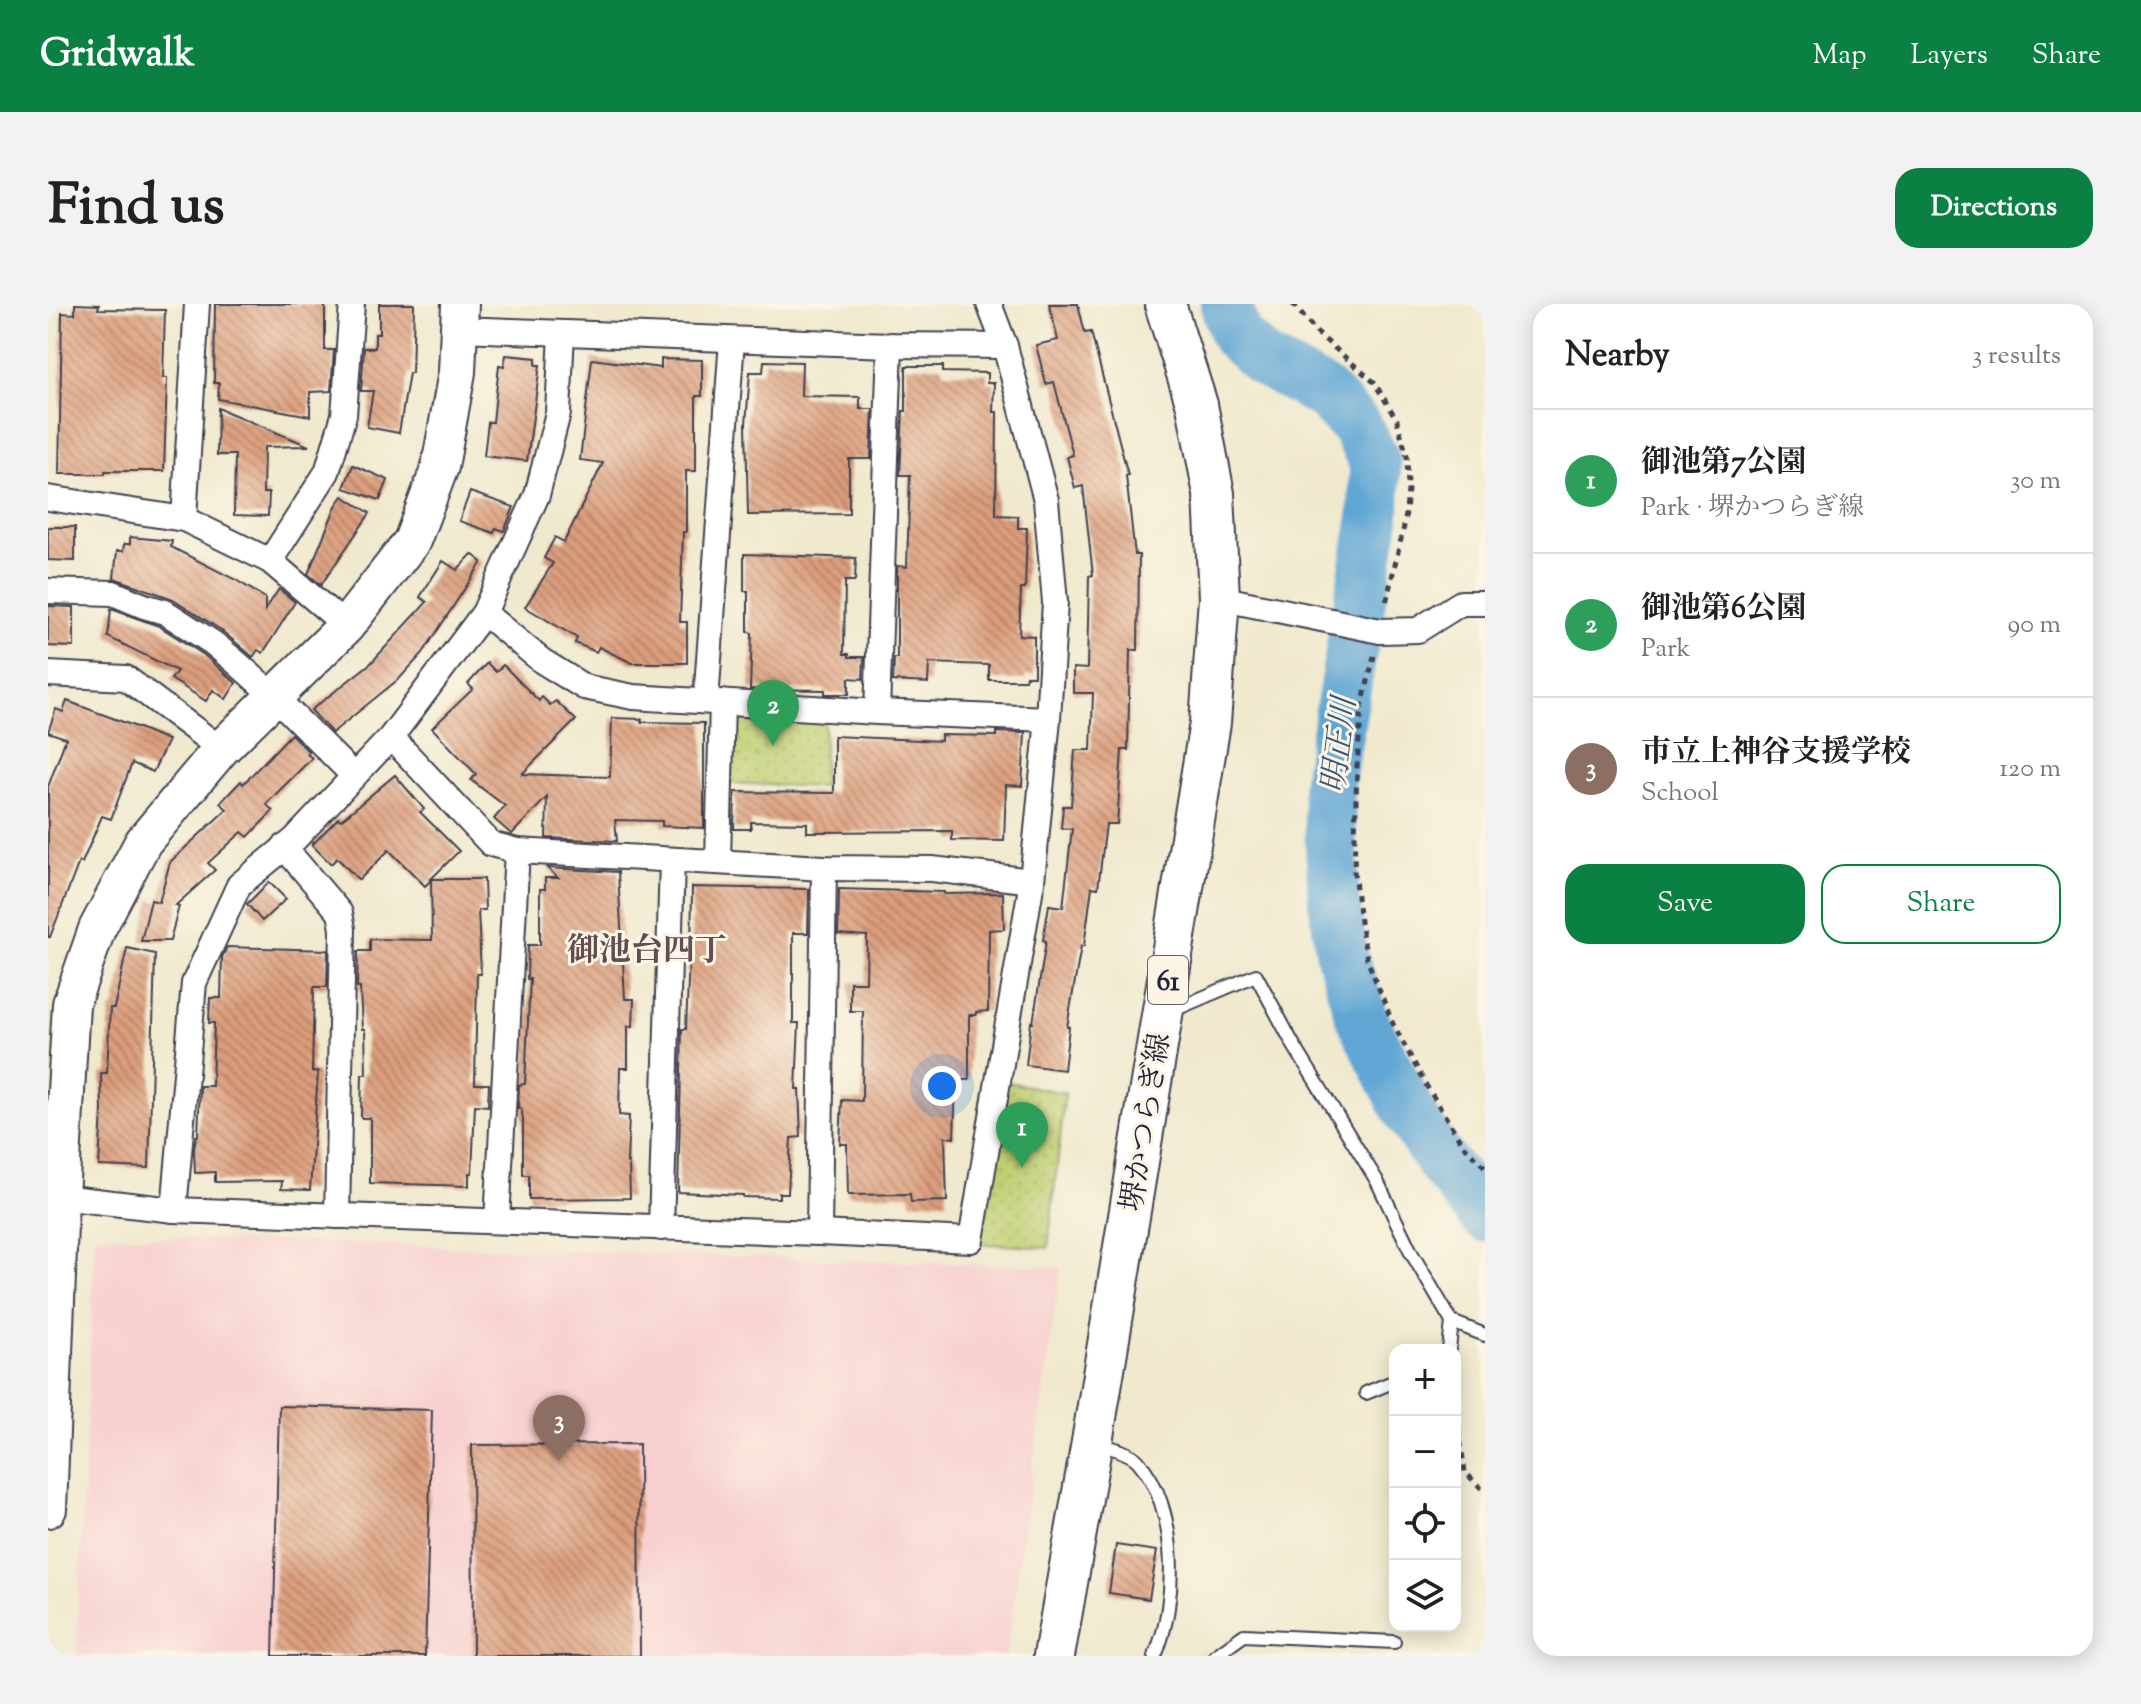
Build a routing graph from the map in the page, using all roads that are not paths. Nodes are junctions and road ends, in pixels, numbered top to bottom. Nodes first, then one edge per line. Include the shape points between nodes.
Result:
1 (197, 304) edge
2 (352, 304) edge
3 (989, 304) edge
4 (1165, 304) edge
5 (459, 316) edge
6 (562, 333) junction
7 (732, 340) junction
8 (890, 345) junction
9 (1005, 346) junction
10 (48, 498) edge
11 (184, 519) junction
12 (270, 561) junction
13 (48, 591) edge
14 (1219, 598) junction
15 (1485, 603) edge
16 (484, 613) junction
17 (346, 626) junction
18 (48, 674) edge
19 (275, 697) junction
20 (714, 702) junction
21 (877, 712) junction
22 (1048, 719) junction
23 (391, 737) junction
24 (221, 749) junction
25 (354, 776) junction
26 (284, 847) junction
27 (517, 851) junction
28 (672, 861) junction
29 (718, 861) junction
30 (824, 868) junction
31 (1032, 881) junction
32 (1162, 1015) junction
33 (60, 1197) junction
34 (174, 1210) junction
35 (337, 1216) junction
36 (497, 1221) junction
37 (661, 1228) junction
38 (819, 1233) junction
39 (1452, 1322) junction
40 (1485, 1335) edge
41 (1450, 1344) edge
42 (1389, 1383) edge
43 (1366, 1393) dead end
44 (1092, 1442) junction
45 (48, 1509) edge
46 (1394, 1642) dead end
47 (1054, 1656) edge
48 (1155, 1656) edge
49 (1215, 1656) edge

1 - 11 street
2 - 12 street via 344,415 327,472
3 - 9 street
4 - 14 main road, 堺かつらぎ線 / 61 via 1197,405 1214,494
5 - 6 street
5 - 17 street via 457,372 440,467 412,541
6 - 7 street
6 - 16 street via 558,413 537,495
7 - 8 street
7 - 20 street
8 - 9 street
8 - 21 street
9 - 22 street via 1046,500 1055,602
10 - 11 street
11 - 12 street
12 - 17 street
13 - 19 street via 113,593 165,612 213,643
14 - 15 street via 1380,631 1418,630 1461,603
14 - 32 main road, 堺かつらぎ線 / 61 via 1210,723
16 - 20 street via 542,661 584,687 633,697
16 - 23 street
17 - 19 street
18 - 24 street via 126,678
19 - 24 street
19 - 25 street
20 - 21 street
20 - 29 street
21 - 22 street
22 - 31 street
23 - 25 street
23 - 27 street via 491,844
24 - 33 street via 143,842 97,929 71,1004
25 - 26 street
26 - 34 street via 239,885 194,983
26 - 35 street via 340,913 343,929
27 - 28 street
27 - 36 street
28 - 29 street
28 - 37 street
29 - 30 street
30 - 31 street via 932,869
30 - 38 street
31 - 38 street via 971,1240
32 - 39 lane via 1256,975 1377,1181
32 - 44 main road, 堺かつらぎ線 / 61
33 - 34 street
33 - 45 street
34 - 35 street
35 - 36 street
36 - 37 street
37 - 38 street
39 - 40 lane
39 - 41 lane
42 - 43 lane
44 - 47 main road, 堺かつらぎ線 / 61
44 - 48 lane via 1136,1458 1163,1508 1169,1606
46 - 49 lane via 1244,1635

